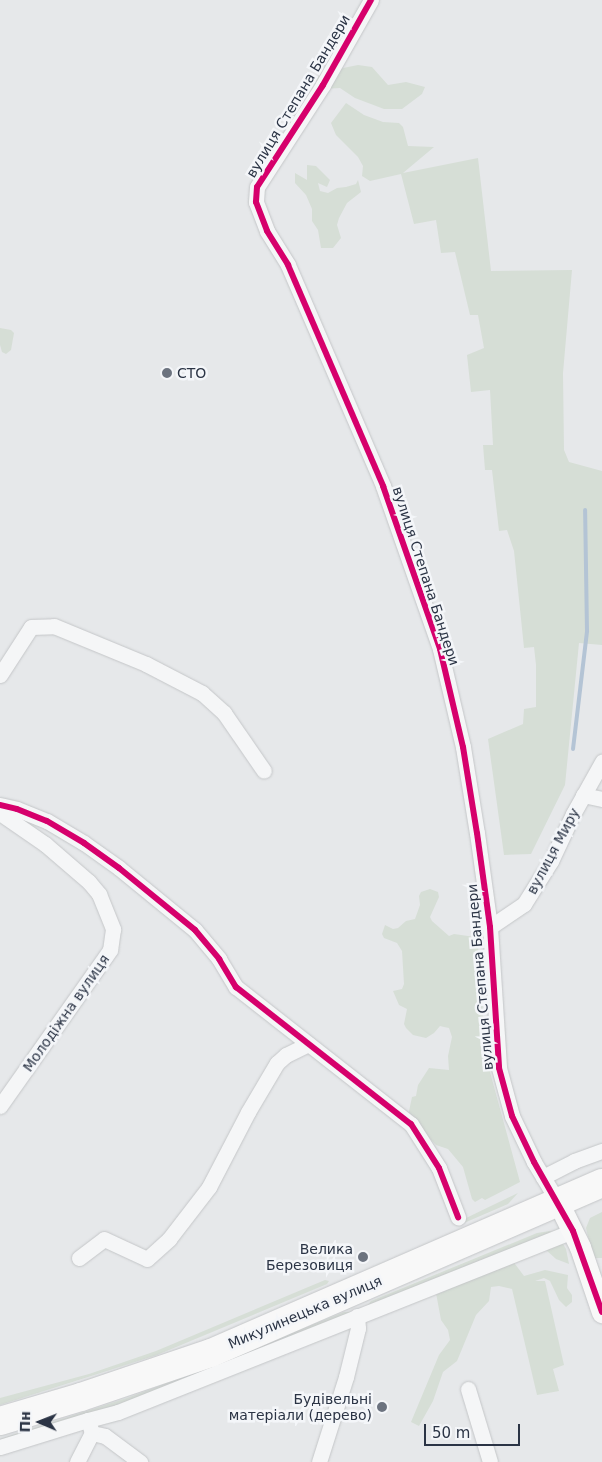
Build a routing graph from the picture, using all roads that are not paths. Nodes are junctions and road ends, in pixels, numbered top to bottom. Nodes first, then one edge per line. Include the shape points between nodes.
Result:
1 (371, 0) edge
2 (0, 675) edge
3 (602, 762) edge
4 (264, 771) dead end
5 (583, 795) junction
6 (602, 799) edge
7 (0, 805) edge
8 (0, 813) edge
9 (490, 927) junction
10 (309, 1044) junction
11 (0, 1106) edge
12 (602, 1151) edge
13 (543, 1177) junction
14 (602, 1183) edge
15 (558, 1202) junction
16 (458, 1217) dead end
17 (573, 1231) junction
18 (79, 1258) dead end
19 (602, 1312) edge
20 (357, 1316) junction
21 (468, 1389) dead end
22 (0, 1420) edge
23 (90, 1426) junction
24 (0, 1447) edge
25 (77, 1462) edge
26 (140, 1462) edge
27 (319, 1462) edge
28 (490, 1462) edge

1 - 9 street, вулиця Степана Бандери via 323,85 257,187 256,202 267,231 288,265 383,486 440,649 463,747
2 - 4 street via 31,627 54,626 146,664 202,693 224,713
3 - 5 street, вулиця Миру
5 - 6 street
5 - 9 street, вулиця Миру via 551,861 524,904
7 - 10 street via 47,821 120,868 195,930 219,959 236,987
8 - 11 street, Молодіжна вулиця via 45,844 89,882 99,894 114,929 110,950
9 - 13 street, вулиця Степана Бандери via 499,1068 512,1116
10 - 16 street via 411,1124 440,1168
10 - 18 street via 277,1063 209,1186 169,1239 147,1259 104,1238
12 - 13 street
13 - 15 street, вулиця Степана Бандери
14 - 15 highway, Микулинецька вулиця
15 - 17 street
15 - 22 highway, Микулинецька вулиця via 211,1353 81,1397
17 - 19 street
17 - 20 street
20 - 23 street
20 - 27 street via 358,1328 346,1376
21 - 28 street
23 - 24 street
23 - 25 street
23 - 26 street

